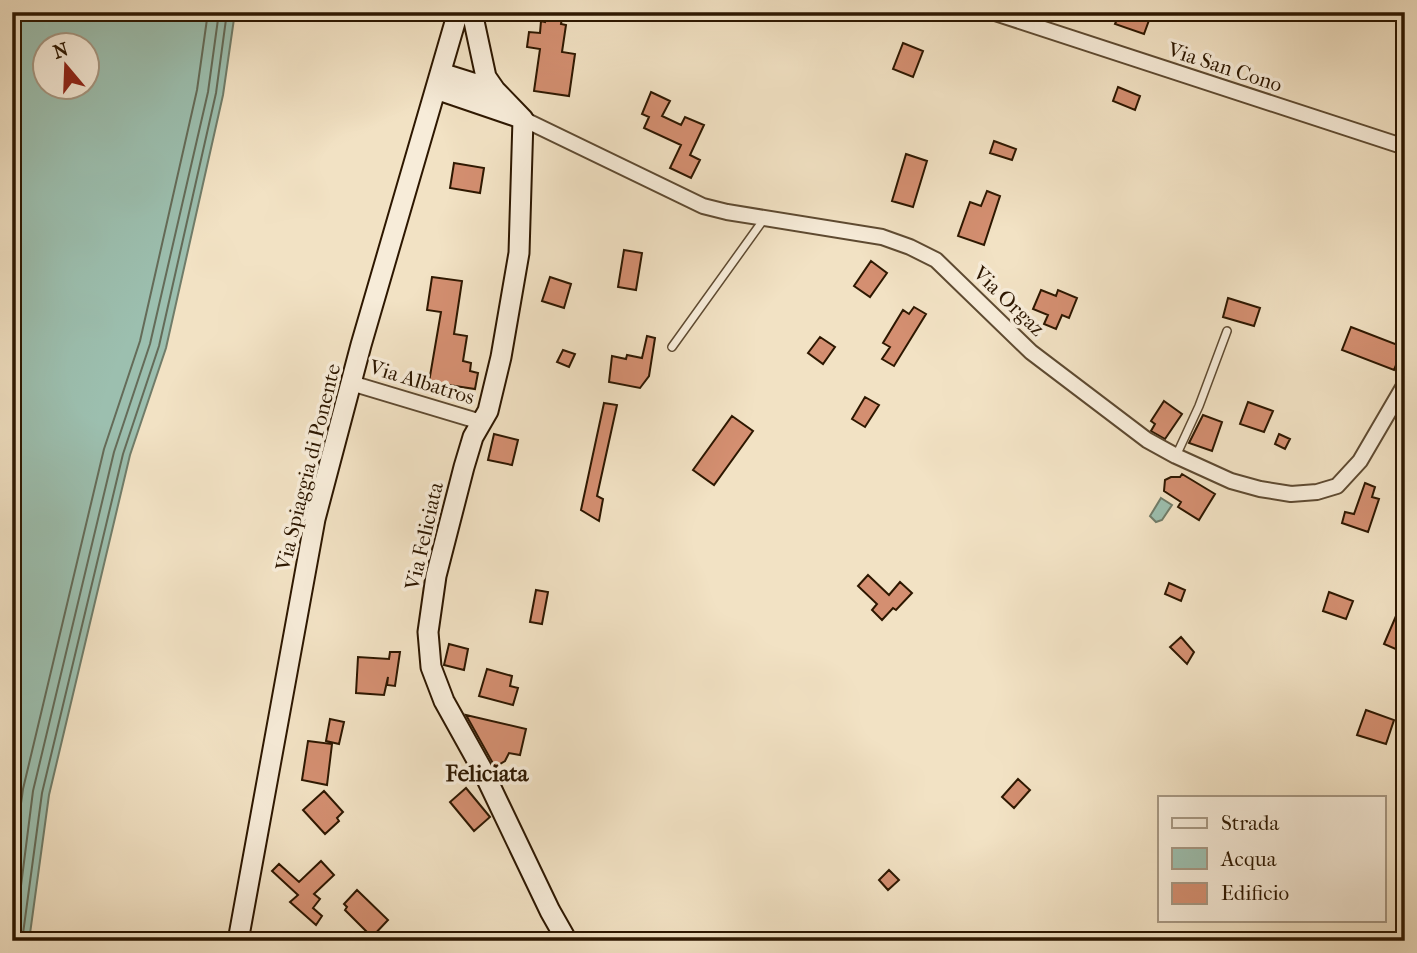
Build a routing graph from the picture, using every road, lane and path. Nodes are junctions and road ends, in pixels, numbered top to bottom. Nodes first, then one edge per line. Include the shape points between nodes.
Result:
1 (458, 12) edge
2 (472, 12) edge
3 (992, 12) edge
4 (438, 81) junction
5 (495, 90) junction
6 (523, 119) junction
7 (1405, 147) edge
8 (764, 218) junction
9 (1227, 331) dead end
10 (672, 348) dead end
11 (351, 383) junction
12 (1405, 384) edge
13 (481, 422) junction
14 (1176, 456) junction
15 (238, 941) edge
16 (567, 941) edge

1 - 4 street, Via Spiaggia di Ponente
2 - 5 street via 482,64
3 - 7 street, Via San Cono
4 - 5 street
4 - 6 street
4 - 11 street, Via Spiaggia di Ponente
5 - 6 street
6 - 8 street, Via Orgaz via 704,206
6 - 13 street, Via Feliciata via 519,253 501,357
8 - 10 lane
8 - 14 street, Via Orgaz via 882,237 936,260 1031,352 1124,424
9 - 14 lane
11 - 13 street, Via Albatros
11 - 15 street, Via Spiaggia di Ponente via 315,519
12 - 14 street, Via Orgaz via 1360,461 1337,486 1291,494 1260,489
13 - 16 street, Via Feliciata via 464,467 436,576 428,632 431,667

